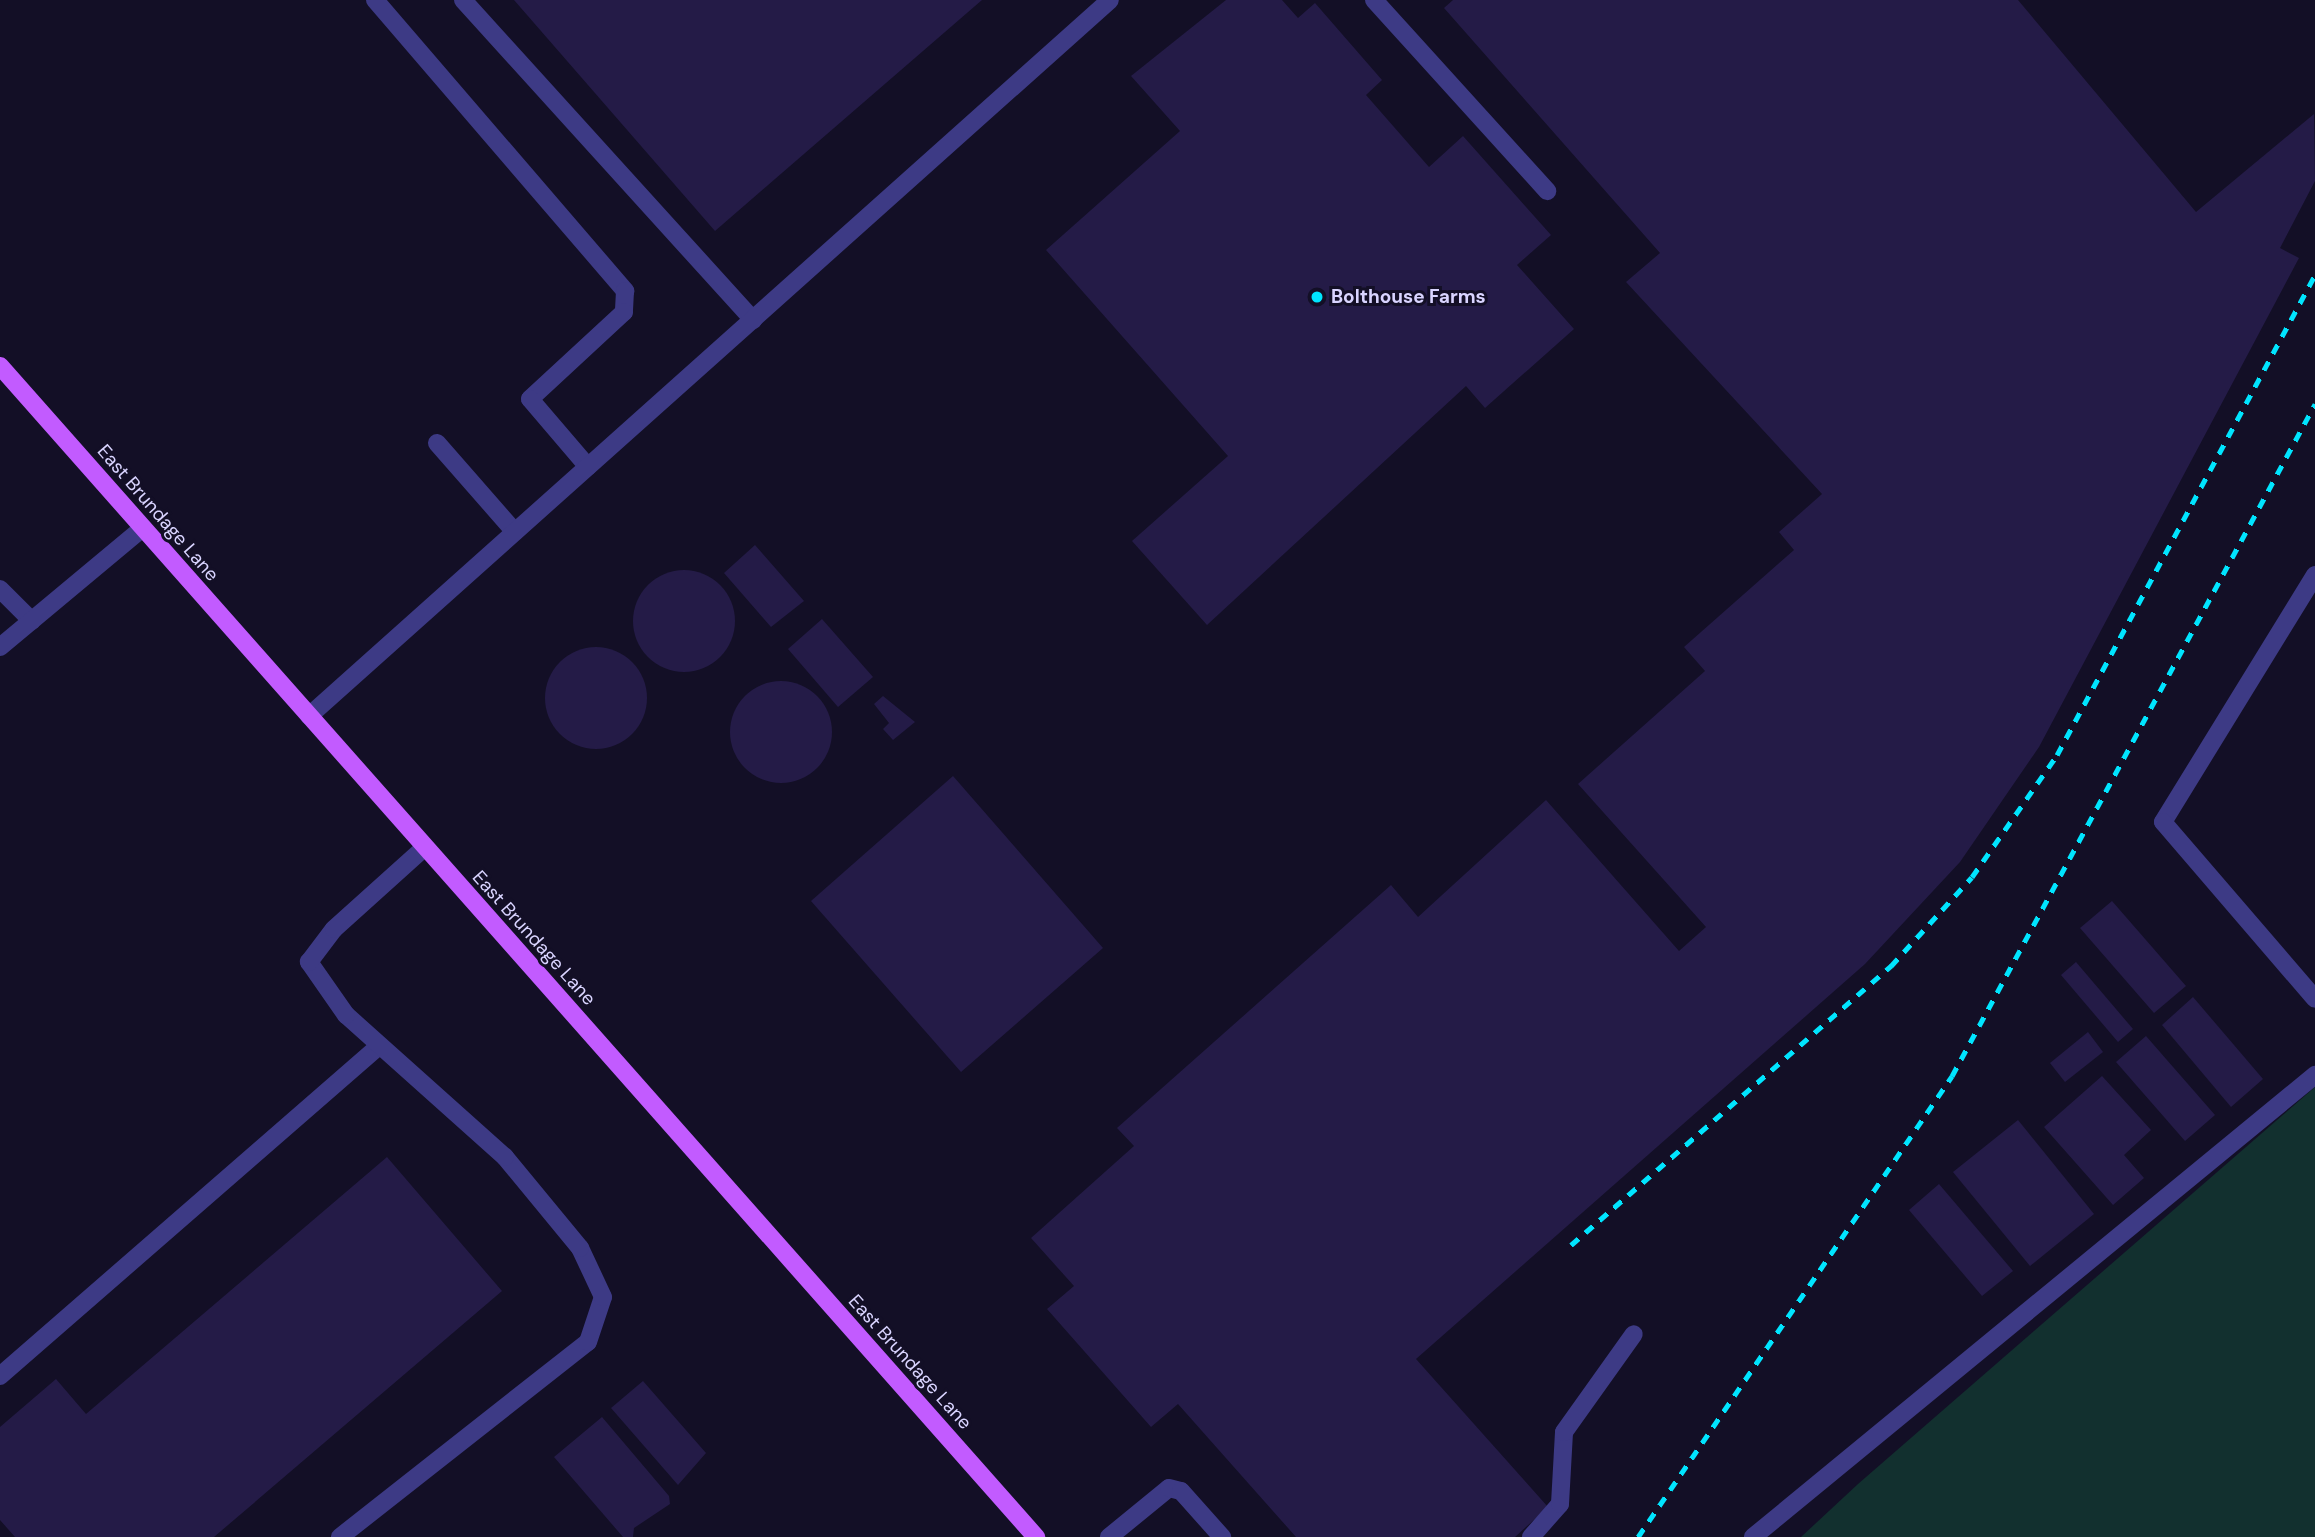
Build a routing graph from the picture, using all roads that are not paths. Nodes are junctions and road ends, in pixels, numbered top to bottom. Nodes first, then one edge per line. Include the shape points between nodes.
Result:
1 (375, 0) edge
2 (463, 0) edge
3 (1110, 0) edge
4 (1374, 0) edge
5 (1547, 191) dead end
6 (752, 320) junction
7 (0, 366) edge
8 (437, 443) dead end
9 (588, 467) junction
10 (144, 528) junction
11 (515, 531) junction
12 (2315, 575) edge
13 (0, 589) edge
14 (32, 621) junction
15 (0, 647) edge
16 (309, 716) junction
17 (425, 846) junction
18 (2315, 999) edge
19 (379, 1046) junction
20 (2315, 1075) edge
21 (1634, 1334) dead end
22 (0, 1376) edge
23 (340, 1537) edge
24 (1036, 1537) edge
25 (1109, 1537) edge
26 (1222, 1537) edge
27 (1531, 1537) edge
28 (1753, 1537) edge

1 - 9 lane via 625,290 624,312 530,399
2 - 6 lane
3 - 6 lane
4 - 5 lane
6 - 9 lane
7 - 10 main road, East Brundage Lane
8 - 11 lane
9 - 11 lane
10 - 14 lane
10 - 16 main road, East Brundage Lane
11 - 16 lane
12 - 18 lane via 2163,822
13 - 14 lane
14 - 15 lane
16 - 17 main road, East Brundage Lane
17 - 19 lane via 334,929 309,962 346,1015
17 - 24 main road, East Brundage Lane
19 - 22 lane
19 - 23 lane via 505,1157 580,1248 603,1297 588,1342
20 - 28 lane
21 - 27 lane via 1564,1432 1560,1504
25 - 26 lane via 1169,1488

